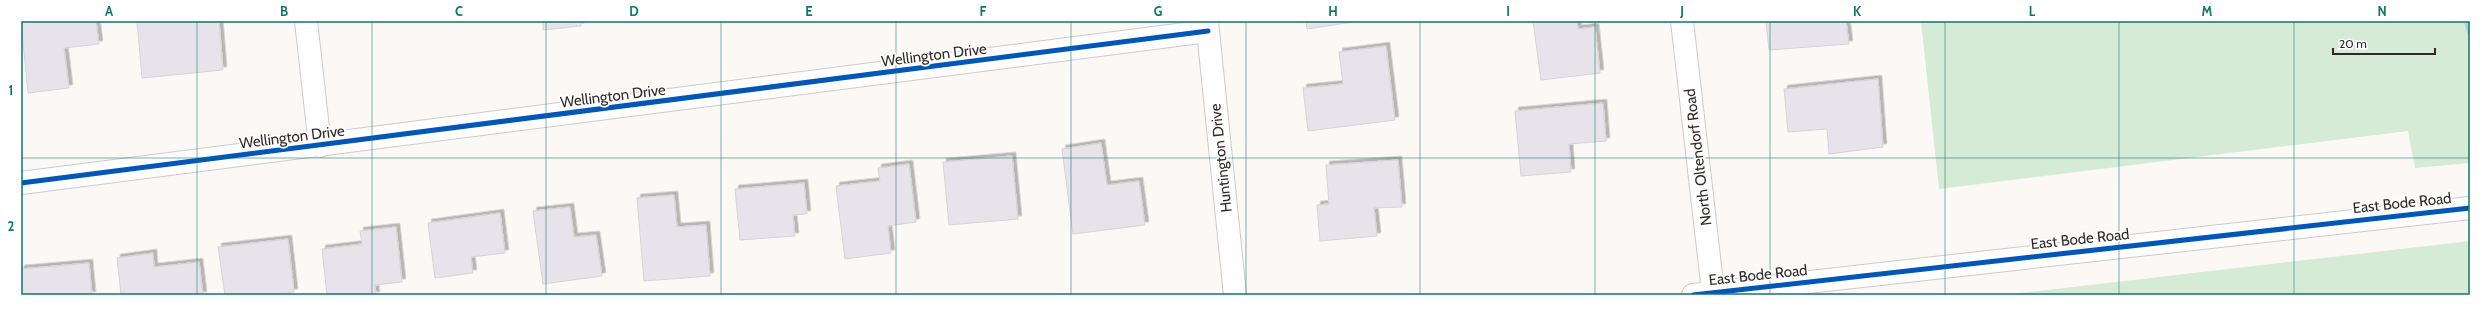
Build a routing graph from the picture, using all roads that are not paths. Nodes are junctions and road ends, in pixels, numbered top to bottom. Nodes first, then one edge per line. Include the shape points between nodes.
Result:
1 (306, 21) edge
2 (1682, 21) edge
3 (1207, 26) edge
4 (320, 146) junction
5 (21, 183) edge
6 (2470, 208) edge
7 (1703, 294) edge
8 (1235, 295) edge

1 - 4 street
2 - 7 street, North Oltendorf Road
3 - 4 street, Wellington Drive
3 - 8 street, Huntington Drive
4 - 5 street, Wellington Drive
6 - 7 street, East Bode Road

